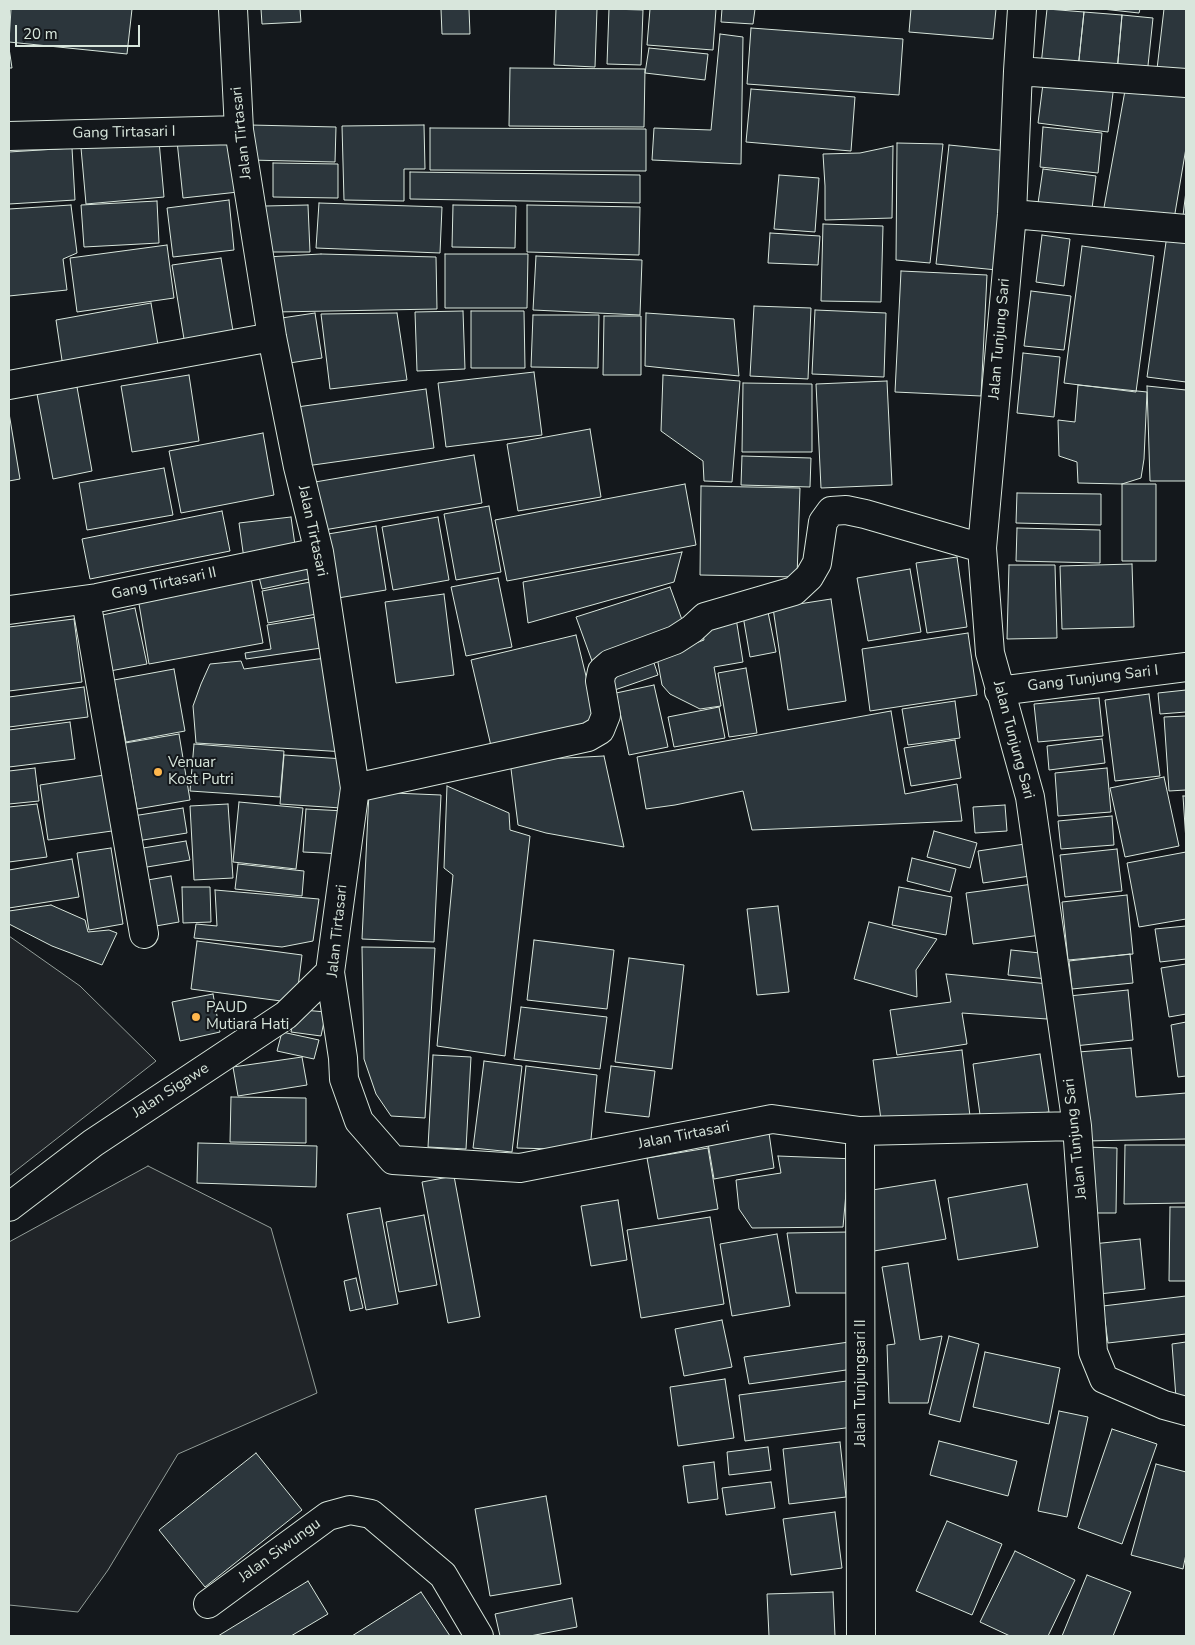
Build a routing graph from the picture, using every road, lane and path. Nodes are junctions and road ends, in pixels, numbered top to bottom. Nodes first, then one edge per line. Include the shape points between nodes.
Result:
1 (232, 9) edge
2 (1022, 9) edge
3 (1018, 71) junction
4 (1186, 83) edge
5 (239, 130) junction
6 (9, 136) edge
7 (1012, 214) junction
8 (1186, 229) edge
9 (272, 337) junction
10 (9, 385) edge
11 (982, 548) junction
12 (319, 552) junction
13 (86, 600) junction
14 (9, 610) edge
15 (1186, 667) edge
16 (999, 691) junction
17 (355, 788) junction
18 (144, 934) dead end
19 (330, 972) junction
20 (1076, 1126) junction
21 (860, 1131) junction
22 (9, 1207) edge
23 (1186, 1411) edge
24 (208, 1604) dead end
25 (478, 1636) edge
26 (861, 1636) edge

1 - 5 street, Jalan Tirtasari
2 - 3 street, Jalan Tunjung Sari
3 - 4 street
3 - 7 street, Jalan Tunjung Sari
5 - 6 street, Gang Tirtasari I
5 - 9 street, Jalan Tirtasari
7 - 8 street
7 - 11 street, Jalan Tunjung Sari
9 - 10 street
9 - 12 street, Jalan Tirtasari
11 - 16 street, Jalan Tunjung Sari via 990,653
11 - 17 street via 865,514 831,511 822,522 817,563 809,577 794,591 705,617 675,640 610,664 602,671 600,681 606,715 600,730 588,737
12 - 13 street, Gang Tirtasari II
12 - 17 street, Jalan Tirtasari
13 - 14 street, Gang Tirtasari II
13 - 18 street
15 - 16 street, Gang Tunjung Sari I
16 - 20 street, Jalan Tunjung Sari via 1030,797
17 - 19 street, Jalan Tirtasari
19 - 21 street, Jalan Tirtasari via 344,1058 344,1079 360,1121 393,1160 520,1168 772,1120
19 - 22 street, Jalan Sigawe via 286,1015 93,1143
20 - 21 street, Jalan Tirtasari
20 - 23 street, Jalan Tunjung Sari via 1093,1352 1104,1379
21 - 26 street, Jalan Tunjungsari II
24 - 25 street, Jalan Siwungu via 328,1516 350,1510 372,1514 443,1575

